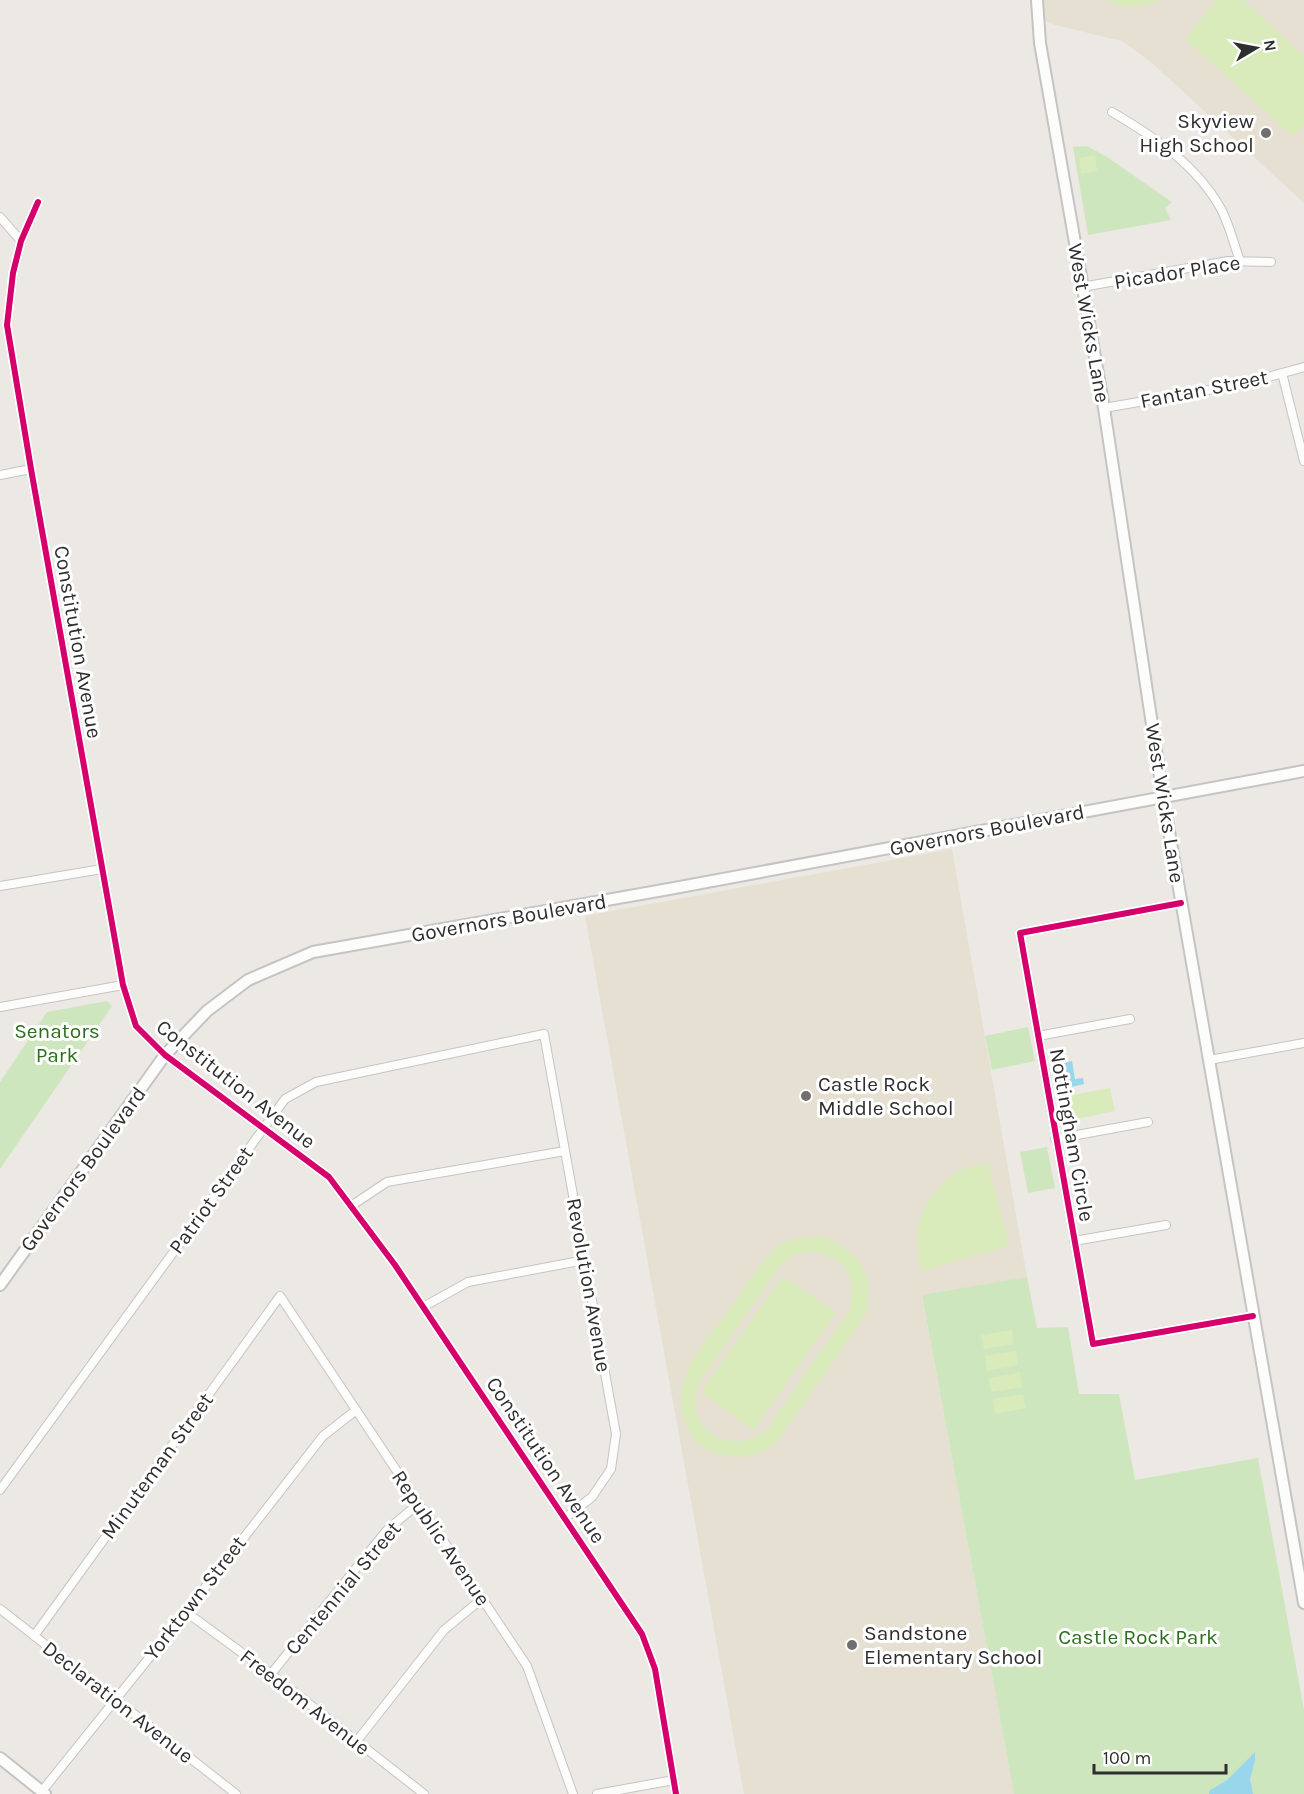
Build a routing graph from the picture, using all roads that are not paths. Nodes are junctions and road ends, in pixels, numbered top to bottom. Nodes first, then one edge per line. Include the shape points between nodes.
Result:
1 (1037, 0) edge
2 (1112, 112) dead end
3 (38, 202) dead end
4 (0, 217) edge
5 (21, 242) junction
6 (1240, 261) junction
7 (1271, 262) dead end
8 (1082, 287) junction
9 (1304, 368) edge
10 (1282, 373) junction
11 (1104, 408) junction
12 (1304, 461) edge
13 (31, 470) junction
14 (0, 475) edge
15 (1304, 771) edge
16 (1163, 797) junction
17 (102, 869) junction
18 (0, 886) edge
19 (1181, 903) junction
20 (123, 985) junction
21 (0, 1007) edge
22 (1130, 1019) dead end
23 (544, 1034) joint
24 (1038, 1036) junction
25 (1304, 1043) edge
26 (165, 1055) junction
27 (1209, 1060) junction
28 (1148, 1122) dead end
29 (264, 1128) junction
30 (1055, 1139) junction
31 (565, 1151) junction
32 (351, 1206) junction
33 (1166, 1225) dead end
34 (1074, 1241) junction
35 (585, 1260) junction
36 (0, 1286) edge
37 (280, 1296) joint
38 (423, 1307) junction
39 (1253, 1316) junction
40 (355, 1411) junction
41 (0, 1490) edge
42 (418, 1504) junction
43 (565, 1518) junction
44 (483, 1598) junction
45 (1304, 1604) edge
46 (0, 1609) edge
47 (186, 1612) junction
48 (34, 1636) junction
49 (271, 1674) junction
50 (115, 1698) junction
51 (356, 1742) junction
52 (0, 1758) edge
53 (674, 1780) junction
54 (44, 1793) edge
55 (237, 1794) edge
56 (423, 1794) edge
57 (573, 1794) edge
58 (597, 1794) edge
59 (676, 1794) edge

1 - 8 main road, West Wicks Lane via 1040,43
2 - 6 street via 1144,131 1194,171 1221,209
3 - 5 street, Constitution Avenue
4 - 5 street
5 - 13 street, Constitution Avenue via 7,325
6 - 7 street, Picador Place
6 - 8 street, Picador Place
8 - 11 main road, West Wicks Lane
9 - 10 street, Fantan Street
10 - 11 street, Fantan Street via 1243,384
10 - 12 street
11 - 16 main road, West Wicks Lane
13 - 14 street
13 - 17 street, Constitution Avenue
15 - 16 main road, Governors Boulevard
16 - 19 main road, West Wicks Lane
16 - 26 main road, Governors Boulevard via 313,952 248,980 207,1011
17 - 18 street
17 - 20 street, Constitution Avenue
19 - 24 street, Nottingham Circle via 1020,933
19 - 27 main road, West Wicks Lane
20 - 21 street
20 - 26 street, Constitution Avenue via 136,1026
22 - 24 street
23 - 29 street, Patriot Street via 316,1082 285,1098
23 - 31 street, Revolution Avenue
24 - 30 street, Nottingham Circle
25 - 27 street
26 - 29 street, Constitution Avenue
26 - 36 main road, Governors Boulevard
27 - 39 main road, West Wicks Lane
28 - 30 street
29 - 32 street, Constitution Avenue via 329,1177
29 - 41 street, Patriot Street
30 - 34 street, Nottingham Circle
31 - 32 street via 387,1182
31 - 35 street, Revolution Avenue
32 - 38 street, Constitution Avenue
33 - 34 street
34 - 39 street, Nottingham Circle via 1093,1344
35 - 38 street via 468,1282
35 - 43 street, Revolution Avenue via 616,1434 611,1469 592,1497
37 - 40 street, Republic Avenue
37 - 48 street, Minuteman Street
38 - 43 street, Constitution Avenue
39 - 45 main road, West Wicks Lane
40 - 42 street, Republic Avenue
40 - 47 street, Yorktown Street via 323,1436
42 - 44 street, Republic Avenue
42 - 49 street, Centennial Street via 387,1530
43 - 53 street, Constitution Avenue via 642,1634 655,1669
44 - 51 street via 444,1630
44 - 57 street, Republic Avenue via 527,1666
46 - 48 street, Declaration Avenue
47 - 49 street, Freedom Avenue
47 - 50 street, Yorktown Street
48 - 50 street, Declaration Avenue
49 - 51 street, Freedom Avenue
50 - 54 street, Yorktown Street
50 - 55 street, Declaration Avenue
51 - 56 street, Freedom Avenue
52 - 54 main road
53 - 58 street
53 - 59 street, Constitution Avenue

